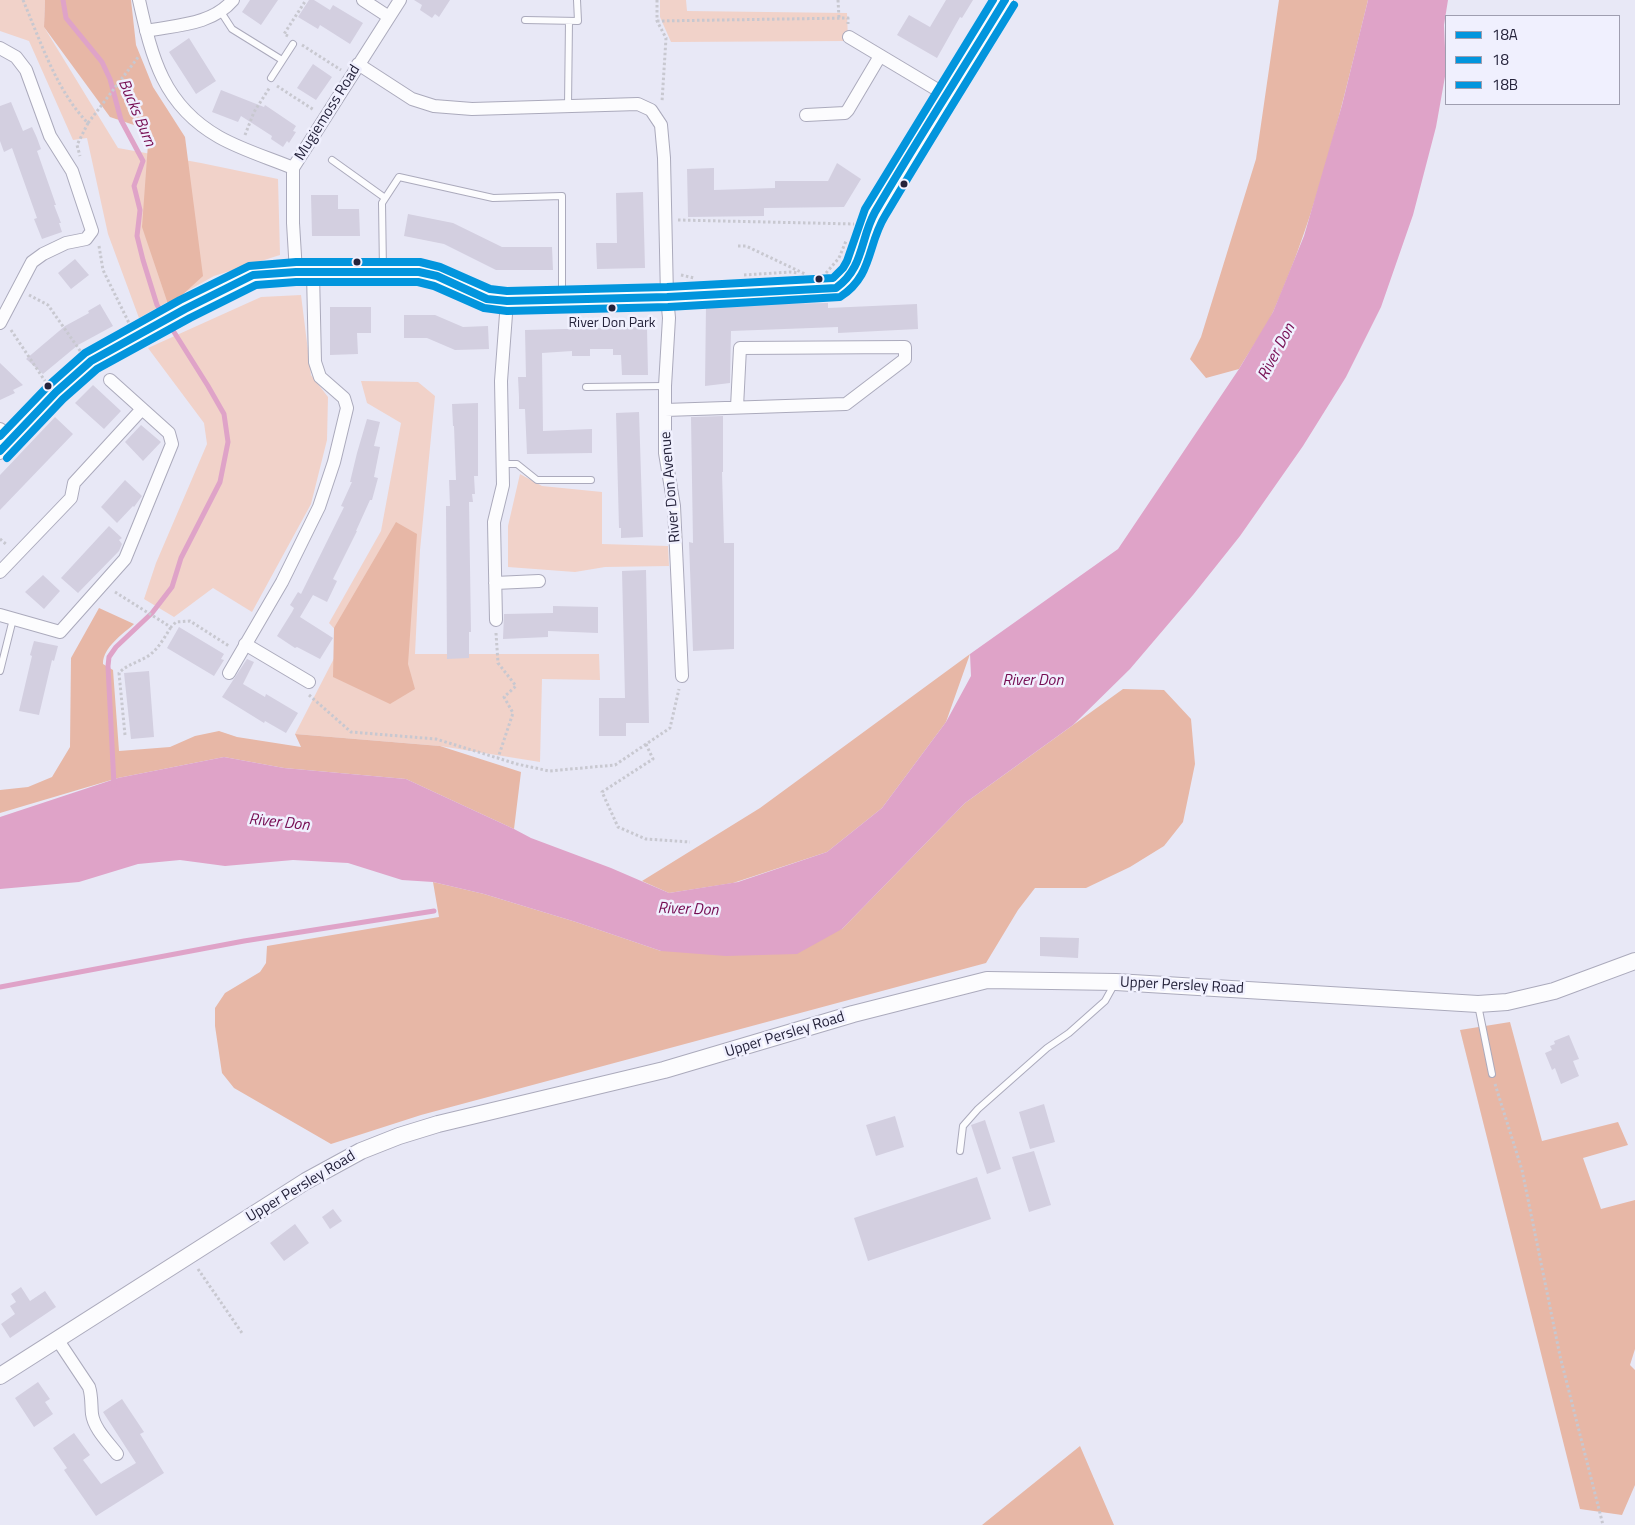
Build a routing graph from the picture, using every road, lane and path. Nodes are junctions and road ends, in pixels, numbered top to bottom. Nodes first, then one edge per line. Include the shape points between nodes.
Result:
1 (23, 0) edge
2 (139, 0) edge
3 (233, 0) edge
4 (306, 0) edge
5 (363, 0) edge
6 (400, 0) edge
7 (577, 0) edge
8 (656, 0) edge
9 (838, 0) edge
10 (1004, 0) edge
11 (221, 12) junction
12 (389, 17) junction
13 (839, 18) junction
14 (525, 20) dead end
15 (569, 21) junction
16 (657, 21) junction
17 (146, 30) junction
18 (849, 37) joint
19 (292, 40) junction
20 (0, 48) edge
21 (880, 56) junction
22 (282, 60) junction
23 (134, 63) dead end
24 (358, 64) junction
25 (351, 76) junction
26 (271, 78) dead end
27 (946, 95) junction
28 (568, 106) junction
29 (806, 115) dead end
30 (325, 118) junction
31 (88, 123) junction
32 (661, 125) junction
33 (240, 146) junction
34 (332, 160) dead end
35 (81, 162) dead end
36 (293, 168) junction
37 (385, 198) junction
38 (665, 220) junction
39 (851, 230) dead end
40 (848, 236) dead end
41 (98, 238) dead end
42 (738, 246) dead end
43 (382, 272) junction
44 (304, 273) junction
45 (820, 273) dead end
46 (666, 275) junction
47 (737, 278) dead end
48 (697, 279) dead end
49 (17, 289) junction
50 (666, 297) junction
51 (562, 299) junction
52 (506, 301) junction
53 (0, 322) edge
54 (139, 336) junction
55 (91, 361) junction
56 (110, 380) dead end
57 (665, 386) junction
58 (586, 387) dead end
59 (56, 392) junction
60 (737, 407) junction
61 (142, 409) junction
62 (665, 410) junction
63 (6, 434) edge
64 (0, 451) edge
65 (502, 464) junction
66 (591, 480) dead end
67 (0, 572) edge
68 (539, 581) dead end
69 (496, 583) junction
70 (104, 584) junction
71 (0, 615) edge
72 (13, 619) junction
73 (496, 620) joint
74 (171, 627) junction
75 (245, 644) junction
76 (237, 660) junction
77 (0, 671) edge
78 (229, 673) dead end
79 (682, 676) joint
80 (309, 682) joint
81 (125, 735) dead end
82 (646, 744) junction
83 (498, 758) junction
84 (690, 842) dead end
85 (1635, 961) edge
86 (1116, 982) junction
87 (1478, 1004) junction
88 (1492, 1074) joint
89 (960, 1151) dead end
90 (189, 1256) junction
91 (242, 1333) dead end
92 (57, 1339) junction
93 (0, 1376) edge
94 (117, 1454) dead end
95 (1602, 1524) edge

1 - 31 path via 54,72 72,105
2 - 17 street
3 - 11 street
4 - 19 path via 284,34
5 - 12 street
6 - 12 street, Mugiemoss Road
7 - 15 lane via 578,21
8 - 16 path
9 - 13 path
10 - 27 street
11 - 17 street via 194,22
11 - 22 lane via 232,29
12 - 24 street, Mugiemoss Road
13 - 16 path
13 - 18 path via 848,18
14 - 15 lane
15 - 28 lane
16 - 32 path via 666,38
17 - 33 street via 161,76 174,98 205,127
18 - 21 street
19 - 22 lane
19 - 25 path
20 - 49 street via 16,57 26,70 50,136 72,171 92,231 86,239 66,243 32,262
21 - 27 street
21 - 29 street via 845,113
22 - 26 lane
23 - 31 path
24 - 25 street, Mugiemoss Road
24 - 28 street via 412,99 434,106 472,109
25 - 30 street, Mugiemoss Road
27 - 50 street via 874,214 854,272 845,283 825,290
28 - 32 street via 638,104 650,110
30 - 33 path via 272,83 254,112
30 - 36 street, Mugiemoss Road
31 - 35 path via 77,145
32 - 38 street, River Don Avenue
33 - 36 street
34 - 37 lane
36 - 44 street, Mugiemoss Road via 293,223
37 - 43 lane via 382,203
37 - 51 lane via 399,177 493,198 562,196
38 - 39 path via 854,224
38 - 46 street, River Don Avenue
40 - 45 path via 840,258 826,273
41 - 54 path via 103,270
42 - 47 path via 746,246 806,274 759,273
43 - 44 street
43 - 52 street via 419,272 437,276 487,299
44 - 54 street via 253,275 184,309
44 - 75 street, Mugiemoss Road via 315,362 320,377 344,398 347,408 319,507 282,582
46 - 48 path
46 - 50 street, River Don Avenue
49 - 53 street
49 - 55 path via 48,304 81,353
50 - 51 street
50 - 57 street, River Don Avenue via 669,318
51 - 52 street
52 - 65 street via 501,381
53 - 59 path via 8,326 42,378
54 - 55 street
55 - 59 street
56 - 61 street
57 - 58 lane
57 - 62 street, River Don Avenue
59 - 63 street
60 - 60 street via 846,404 905,359 906,347 740,348
60 - 62 street
61 - 67 street via 74,483 71,498
61 - 70 street via 169,433 172,444 124,559
62 - 79 street, River Don Avenue via 665,454 674,506
63 - 64 street
65 - 66 lane via 517,464 537,480
65 - 69 street via 503,485 494,522
68 - 69 street
69 - 73 street
70 - 72 street via 60,632
70 - 74 path
71 - 72 street
72 - 77 lane
73 - 83 path via 498,663 516,686 504,697 513,713
74 - 76 path via 176,622 190,621 226,642 229,655
74 - 81 path via 152,652 125,666 119,673
75 - 76 street, Mugiemoss Road
75 - 80 street
76 - 78 street, Mugiemoss Road
79 - 82 path via 670,728
80 - 83 path via 302,689 350,732 436,739
82 - 83 path via 615,765 549,771
82 - 84 path via 653,759 602,792 618,827 646,839
85 - 87 street, Upper Persley Road via 1554,991 1507,1002
86 - 87 street, Upper Persley Road
86 - 89 lane via 1105,1001 962,1126
86 - 90 street, Upper Persley Road via 987,980 853,1014 664,1070 438,1124 399,1136 353,1156 306,1181
87 - 88 lane
88 - 95 path via 1522,1170 1560,1356
90 - 91 path
90 - 92 street, Upper Persley Road
92 - 93 street, Upper Persley Road
92 - 94 street via 89,1387 92,1415

